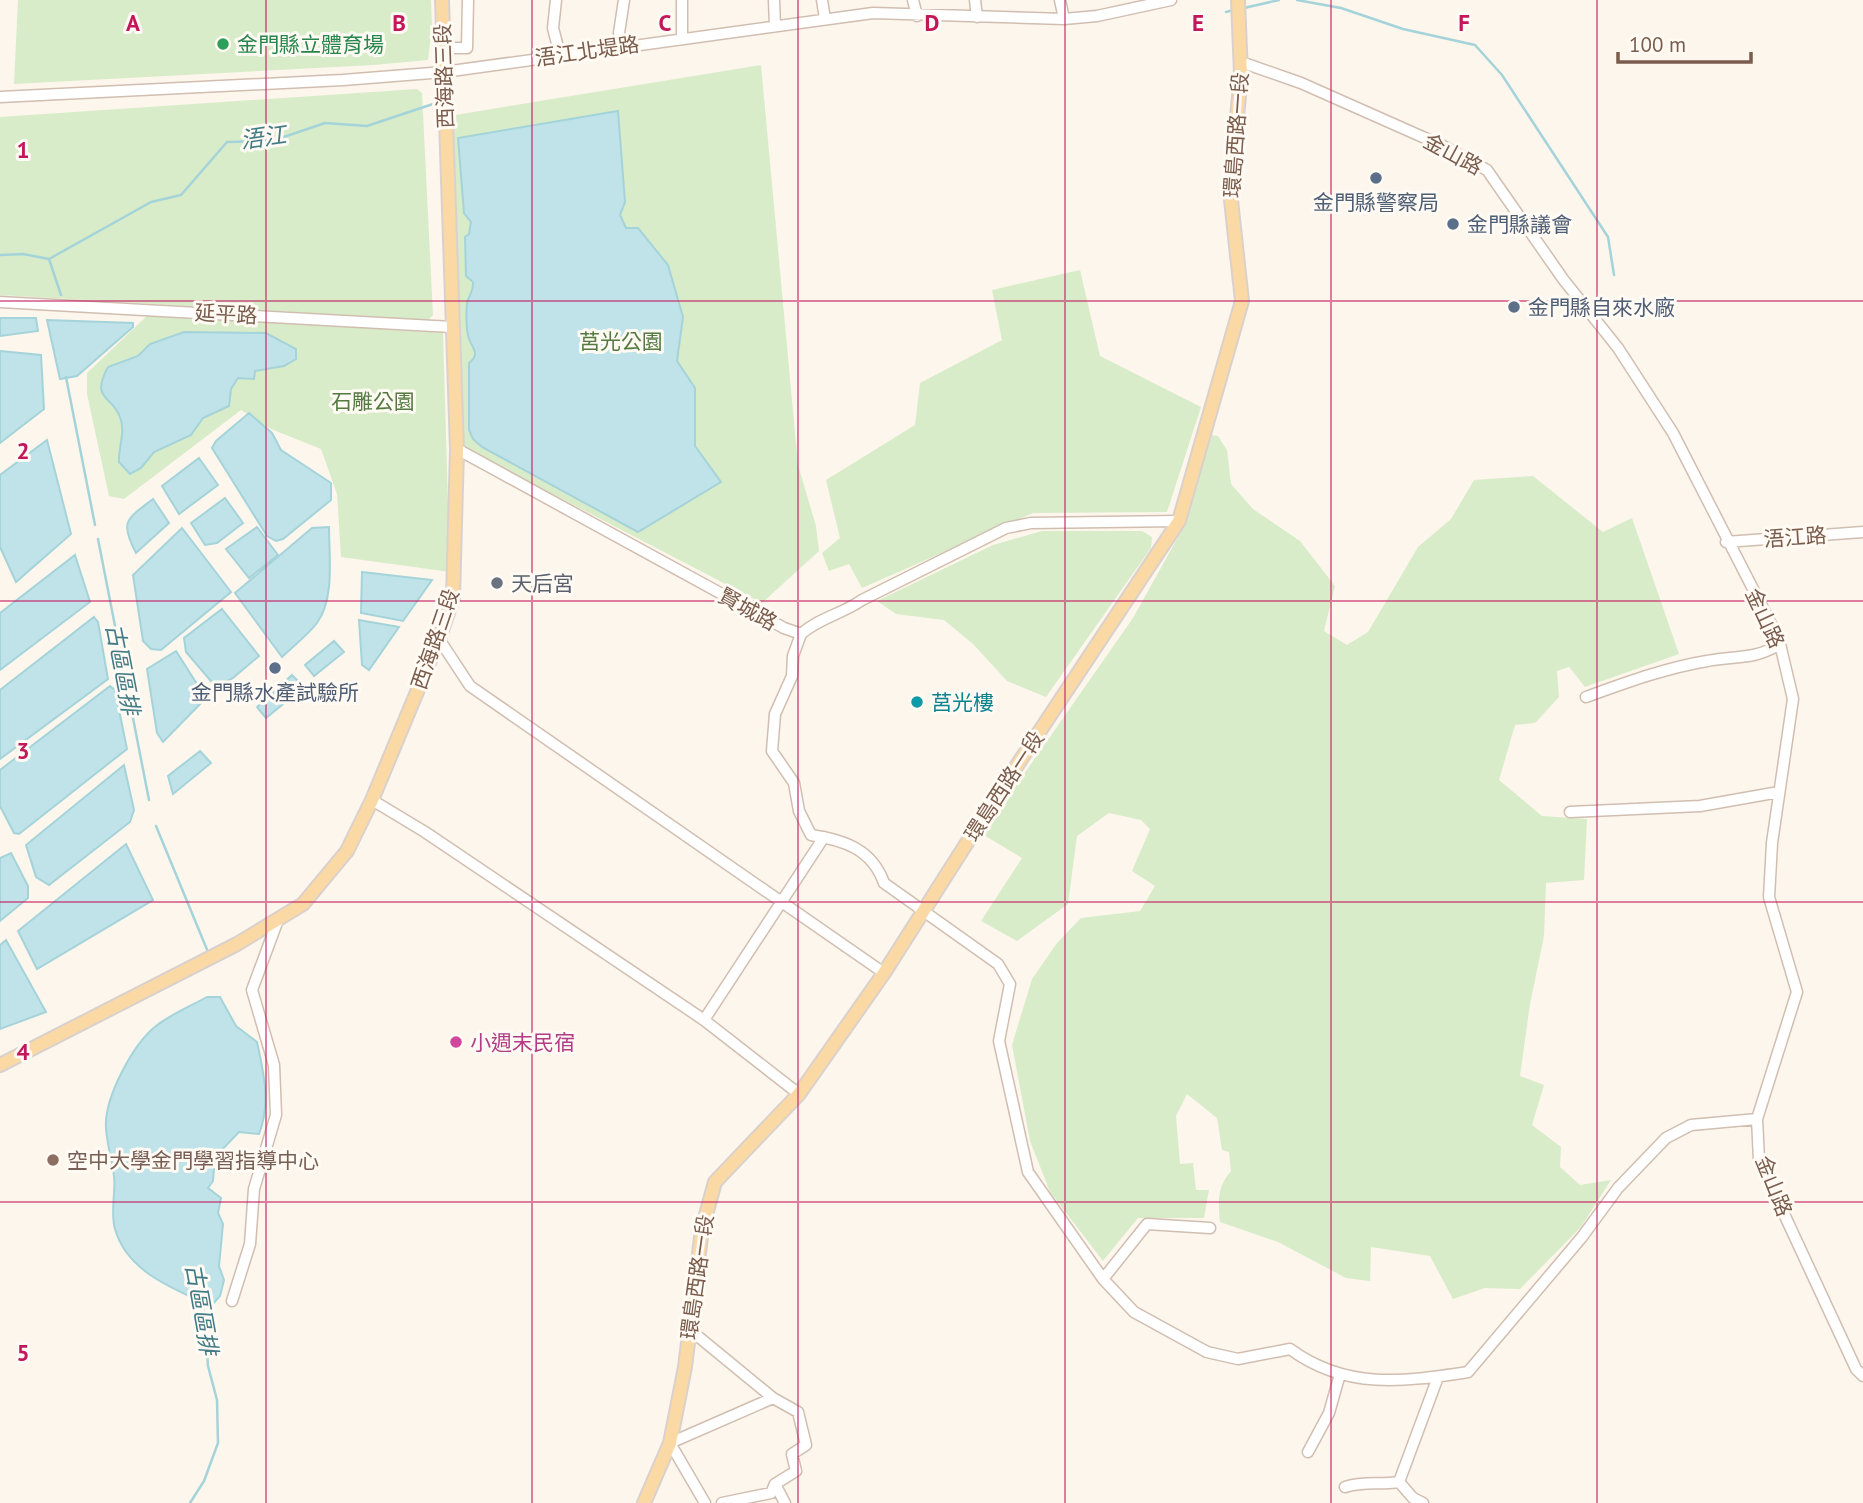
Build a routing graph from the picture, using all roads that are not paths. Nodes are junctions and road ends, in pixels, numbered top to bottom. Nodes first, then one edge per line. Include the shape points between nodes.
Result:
1 (442, 0) edge
2 (468, 0) edge
3 (556, 0) edge
4 (624, 0) edge
5 (682, 0) edge
6 (774, 0) edge
7 (822, 0) edge
8 (913, 0) edge
9 (975, 0) edge
10 (1060, 0) edge
11 (1238, 0) edge
12 (1164, 1) edge
13 (917, 16) junction
14 (977, 18) junction
15 (825, 19) junction
16 (1064, 19) junction
17 (775, 26) junction
18 (682, 38) junction
19 (624, 46) junction
20 (443, 48) junction
21 (560, 55) junction
22 (1241, 62) junction
23 (444, 72) junction
24 (0, 97) edge
25 (0, 302) edge
26 (452, 327) junction
27 (457, 449) junction
28 (1179, 521) junction
29 (1863, 532) edge
30 (1727, 542) junction
31 (801, 634) junction
32 (439, 639) junction
33 (1780, 644) junction
34 (1586, 697) dead end
35 (1779, 792) junction
36 (372, 800) junction
37 (1570, 811) dead end
38 (824, 837) junction
39 (783, 904) junction
40 (923, 911) junction
41 (278, 920) junction
42 (884, 973) junction
43 (704, 1020) junction
44 (0, 1065) edge
45 (799, 1094) junction
46 (1757, 1119) junction
47 (1210, 1228) dead end
48 (1103, 1279) junction
49 (232, 1301) dead end
50 (689, 1329) junction
51 (1340, 1374) junction
52 (1863, 1376) edge
53 (1438, 1377) junction
54 (773, 1398) junction
55 (670, 1443) junction
56 (1308, 1452) dead end
57 (1399, 1482) junction
58 (775, 1484) junction
59 (1345, 1487) dead end
60 (644, 1503) edge
61 (705, 1503) edge
62 (722, 1503) edge
63 (785, 1503) edge
64 (1423, 1503) edge

1 - 20 main road, 西海路三段
2 - 20 street via 467,48
3 - 21 street via 553,28
4 - 19 street via 620,33
5 - 18 street
6 - 17 street
7 - 15 street
8 - 13 street
9 - 14 street
10 - 16 street
11 - 22 main road, 環島西路一段
12 - 16 street, 浯江北堤路
13 - 14 street, 浯江北堤路
13 - 15 street, 浯江北堤路 via 873,13
14 - 16 street, 浯江北堤路
15 - 17 street, 浯江北堤路
17 - 18 street, 浯江北堤路
18 - 19 street, 浯江北堤路
19 - 21 street, 浯江北堤路
20 - 23 main road, 西海路三段
21 - 23 street, 浯江北堤路
22 - 28 main road, 環島西路一段 via 1230,191 1242,301
22 - 30 street, 金山路 via 1301,83 1487,170 1618,348 1673,433
23 - 24 street, 浯江北堤路
23 - 26 main road, 西海路三段
25 - 26 street, 延平路
26 - 27 main road, 西海路三段
27 - 31 street, 賢城路
27 - 32 main road, 西海路三段 via 453,598
28 - 31 street via 1031,523 1006,528 843,613 812,624
28 - 40 main road, 環島西路一段
29 - 30 street, 浯江路
30 - 33 street, 金山路
31 - 38 street, 賢城路 via 792,676 775,714 772,751 794,783 799,811 811,835
32 - 36 main road, 西海路三段
32 - 39 street via 470,686
33 - 34 street via 1761,655 1707,661
33 - 35 street, 金山路 via 1793,699
35 - 37 street via 1700,806
35 - 46 street, 金山路 via 1769,897 1797,992
36 - 41 main road, 西海路三段 via 347,851 328,877 303,904
36 - 43 street
38 - 39 street
38 - 40 street, 賢城路 via 862,851 878,865 884,883
39 - 42 street
39 - 43 street
40 - 42 main road, 環島西路一段
40 - 48 street, 賢城路 via 998,964 1010,984 999,1041 1028,1172
41 - 44 main road, 西海路三段
41 - 49 street via 251,990 274,1065 276,1115 254,1189 250,1244
42 - 45 main road, 環島西路一段
43 - 45 street
45 - 50 main road, 環島西路一段 via 715,1182 702,1228
46 - 52 street, 金山路 via 1759,1160
46 - 53 street, 賢城路 via 1691,1125 1666,1138 1618,1188 1583,1237 1468,1372
47 - 48 street via 1147,1224
48 - 51 street, 賢城路 via 1134,1312 1207,1352 1238,1359 1290,1349
50 - 54 street
50 - 55 main road, 環島西路一段
51 - 53 street, 賢城路 via 1388,1381
51 - 56 street via 1329,1413
53 - 57 street
54 - 55 street
54 - 58 street via 798,1412 806,1445 792,1454 796,1471
55 - 60 main road, 環島西路一段
55 - 61 street
57 - 59 street
57 - 64 street
58 - 62 street via 771,1493
58 - 63 street

